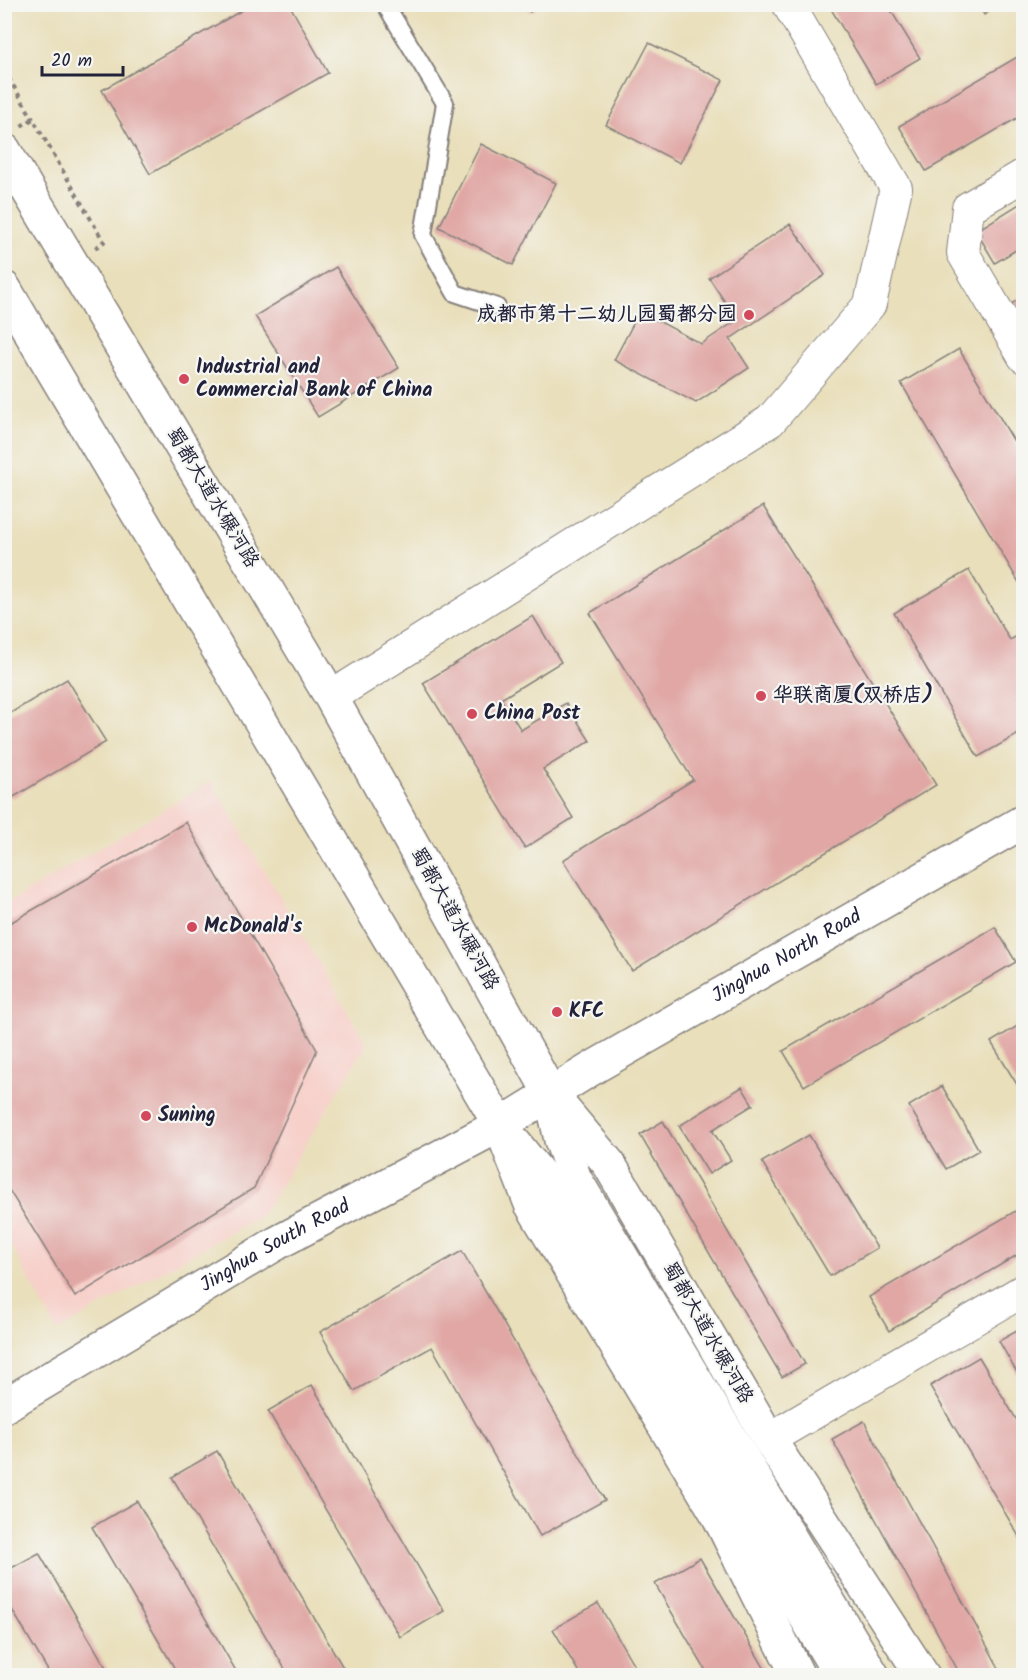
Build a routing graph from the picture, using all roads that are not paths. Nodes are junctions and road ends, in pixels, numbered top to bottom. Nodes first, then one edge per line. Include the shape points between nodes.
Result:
1 (385, 4) edge
2 (788, 4) edge
3 (9, 140) edge
4 (1023, 175) edge
5 (4, 288) edge
6 (497, 307) dead end
7 (1023, 357) edge
8 (331, 697) junction
9 (1023, 821) edge
10 (551, 1095) junction
11 (500, 1125) junction
12 (1023, 1290) edge
13 (4, 1406) edge
14 (769, 1439) junction
15 (734, 1447) junction
16 (742, 1508) junction
17 (798, 1676) edge
18 (822, 1676) edge
19 (842, 1676) edge
20 (873, 1676) edge
21 (895, 1676) edge
22 (923, 1676) edge

1 - 6 lane via 445,103 423,235 455,293
2 - 8 street via 896,188 870,304 770,421
3 - 8 main road, 蜀都大道水碾河路
4 - 7 street via 968,208 963,253
5 - 11 main road
8 - 10 main road, 蜀都大道水碾河路
9 - 10 main road, Jinghua North Road
10 - 11 main road, Jinghua South Road
10 - 14 main road, 蜀都大道水碾河路 via 609,1164
10 - 15 main road via 575,1179
11 - 13 main road, Jinghua South Road via 277,1243
11 - 16 main road via 553,1191
11 - 17 main road via 531,1204 718,1515
12 - 14 street
14 - 22 main road, 蜀都大道水碾河路
15 - 20 main road
15 - 21 main road
16 - 18 main road
16 - 19 main road

